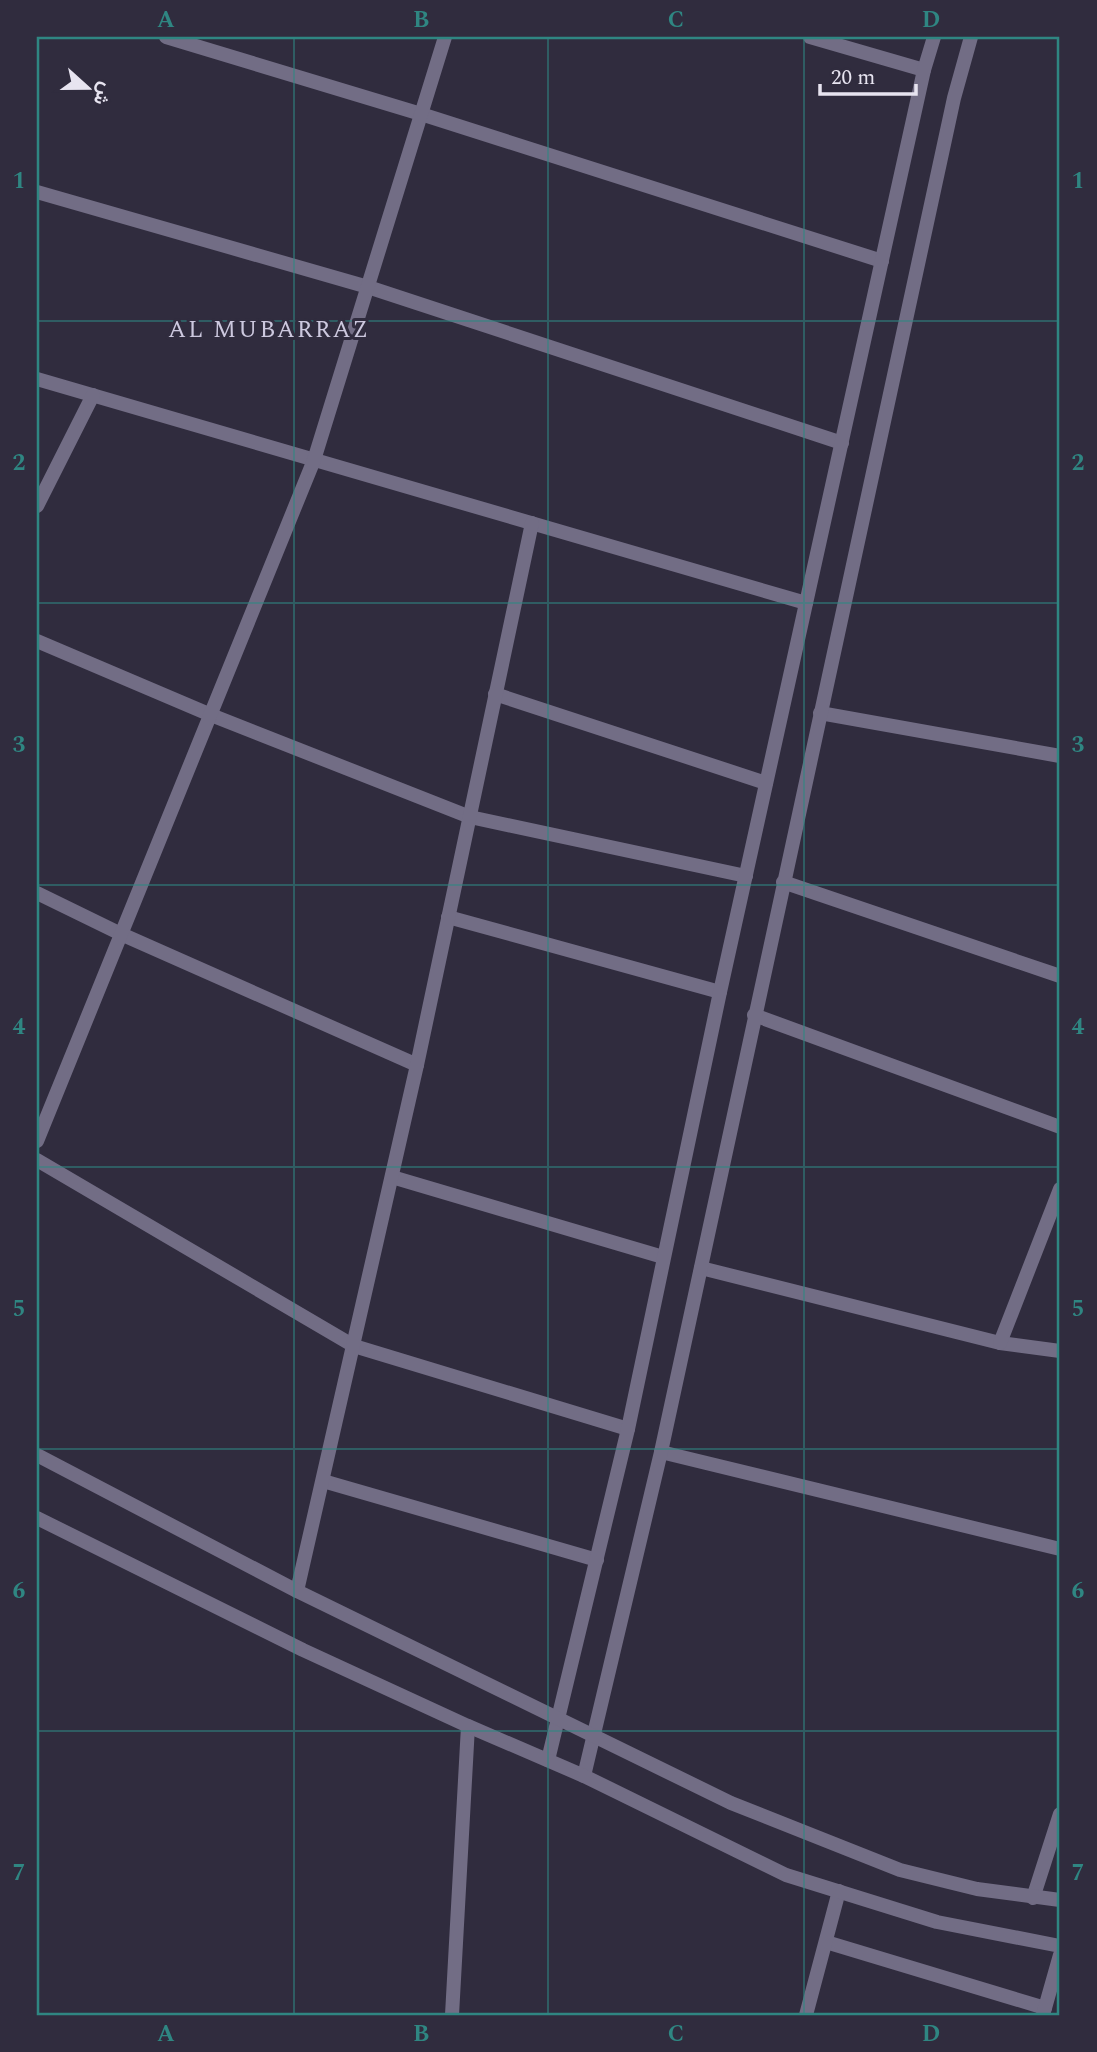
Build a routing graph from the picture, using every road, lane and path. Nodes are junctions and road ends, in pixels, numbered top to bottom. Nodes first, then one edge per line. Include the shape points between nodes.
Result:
1 (166, 37) edge
2 (445, 37) edge
3 (810, 37) edge
4 (934, 37) edge
5 (971, 37) edge
6 (924, 70) junction
7 (421, 114) junction
8 (37, 192) edge
9 (882, 261) junction
10 (368, 287) junction
11 (37, 379) edge
12 (93, 396) junction
13 (842, 443) junction
14 (314, 460) junction
15 (37, 506) edge
16 (532, 523) junction
17 (806, 603) junction
18 (37, 641) edge
19 (495, 694) junction
20 (820, 713) junction
21 (211, 715) junction
22 (1060, 753) edge
23 (766, 783) junction
24 (470, 817) junction
25 (746, 876) junction
26 (783, 882) junction
27 (37, 893) edge
28 (448, 917) junction
29 (121, 934) junction
30 (1060, 976) edge
31 (720, 992) junction
32 (754, 1014) junction
33 (417, 1065) junction
34 (1060, 1127) edge
35 (37, 1141) edge
36 (37, 1160) edge
37 (391, 1177) junction
38 (1060, 1189) edge
39 (663, 1256) junction
40 (701, 1268) junction
41 (1000, 1343) junction
42 (354, 1346) junction
43 (1060, 1351) edge
44 (628, 1429) junction
45 (661, 1452) junction
46 (37, 1455) edge
47 (323, 1481) junction
48 (37, 1518) edge
49 (1060, 1549) edge
50 (597, 1560) junction
51 (297, 1591) junction
52 (558, 1718) junction
53 (468, 1726) junction
54 (593, 1736) junction
55 (548, 1760) junction
56 (584, 1776) junction
57 (1060, 1814) edge
58 (839, 1891) junction
59 (1033, 1898) junction
60 (1060, 1900) edge
61 (826, 1942) junction
62 (1060, 1946) edge
63 (1060, 1955) edge
64 (1044, 2012) edge
65 (452, 2015) edge
66 (806, 2015) edge

1 - 7 street
2 - 7 street
3 - 6 street
4 - 6 street
5 - 20 street
6 - 9 street
7 - 9 street
7 - 10 street
8 - 10 street
9 - 13 street
10 - 13 street
10 - 14 street
11 - 12 street
12 - 14 street
12 - 15 street
13 - 17 street
14 - 16 street
14 - 21 street
16 - 17 street
16 - 19 street
17 - 23 street
18 - 21 street
19 - 23 street
19 - 24 street
20 - 22 street
20 - 26 street
21 - 24 street
21 - 29 street
23 - 25 street
24 - 25 street
24 - 28 street
25 - 31 street
26 - 30 street
26 - 32 street
27 - 29 street
28 - 31 street
28 - 33 street
29 - 33 street
29 - 35 street
31 - 39 street
32 - 34 street
32 - 40 street
33 - 37 street
36 - 42 street
37 - 39 street
37 - 42 street
38 - 41 street
39 - 44 street
40 - 41 street
40 - 45 street
41 - 43 street
42 - 44 street
42 - 47 street
44 - 50 street
45 - 49 street
45 - 54 street
46 - 51 street
47 - 50 street
47 - 51 street
48 - 53 street
50 - 52 street
51 - 52 street
52 - 54 street
52 - 55 street
53 - 55 street
53 - 65 street
54 - 56 street
54 - 59 street via 731,1803 900,1870
55 - 56 street
56 - 58 street via 786,1875
57 - 59 street
58 - 61 street
58 - 62 street via 937,1922
59 - 60 street
61 - 64 street
61 - 66 street
63 - 64 street

